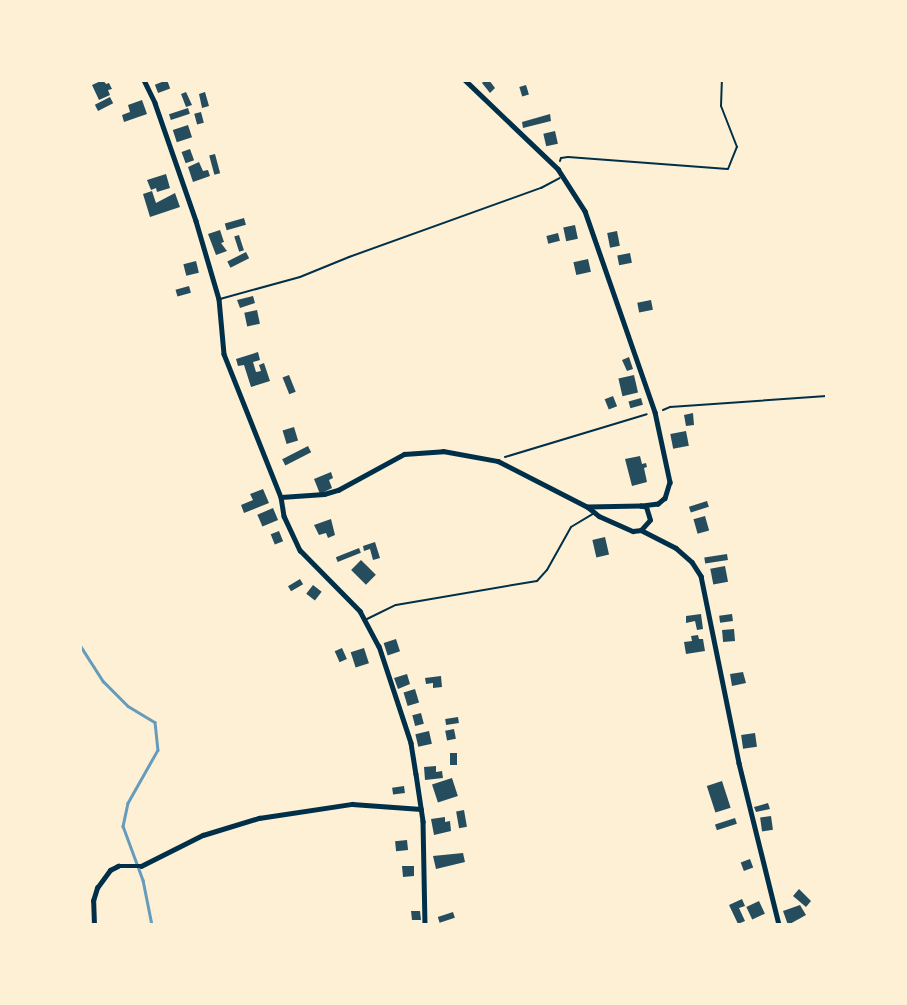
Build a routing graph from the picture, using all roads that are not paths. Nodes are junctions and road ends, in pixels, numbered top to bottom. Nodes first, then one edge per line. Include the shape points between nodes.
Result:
1 (144, 80) edge
2 (465, 80) edge
3 (562, 176) junction
4 (219, 299) junction
5 (282, 497) junction
6 (641, 506) junction
7 (588, 507) junction
8 (594, 513) junction
9 (640, 530) junction
10 (366, 619) junction
11 (421, 809) junction
12 (94, 925) edge
13 (425, 925) edge
14 (779, 925) edge

1 - 4 street via 180,172
2 - 3 street
3 - 4 lane via 541,188 300,277
3 - 6 street via 585,211 655,412 670,482 665,498
4 - 5 street via 224,354
5 - 7 street via 307,498 338,490 404,454 443,451 498,461
5 - 10 street via 284,516 300,550
6 - 7 street
6 - 9 street via 650,520
7 - 8 street
8 - 9 street via 619,526
8 - 10 lane via 571,527 537,581 396,605
9 - 14 street via 676,548 701,576 739,763
10 - 11 street via 411,743
11 - 12 street via 352,804 259,818 212,831 141,866 110,870 93,901
11 - 13 street

